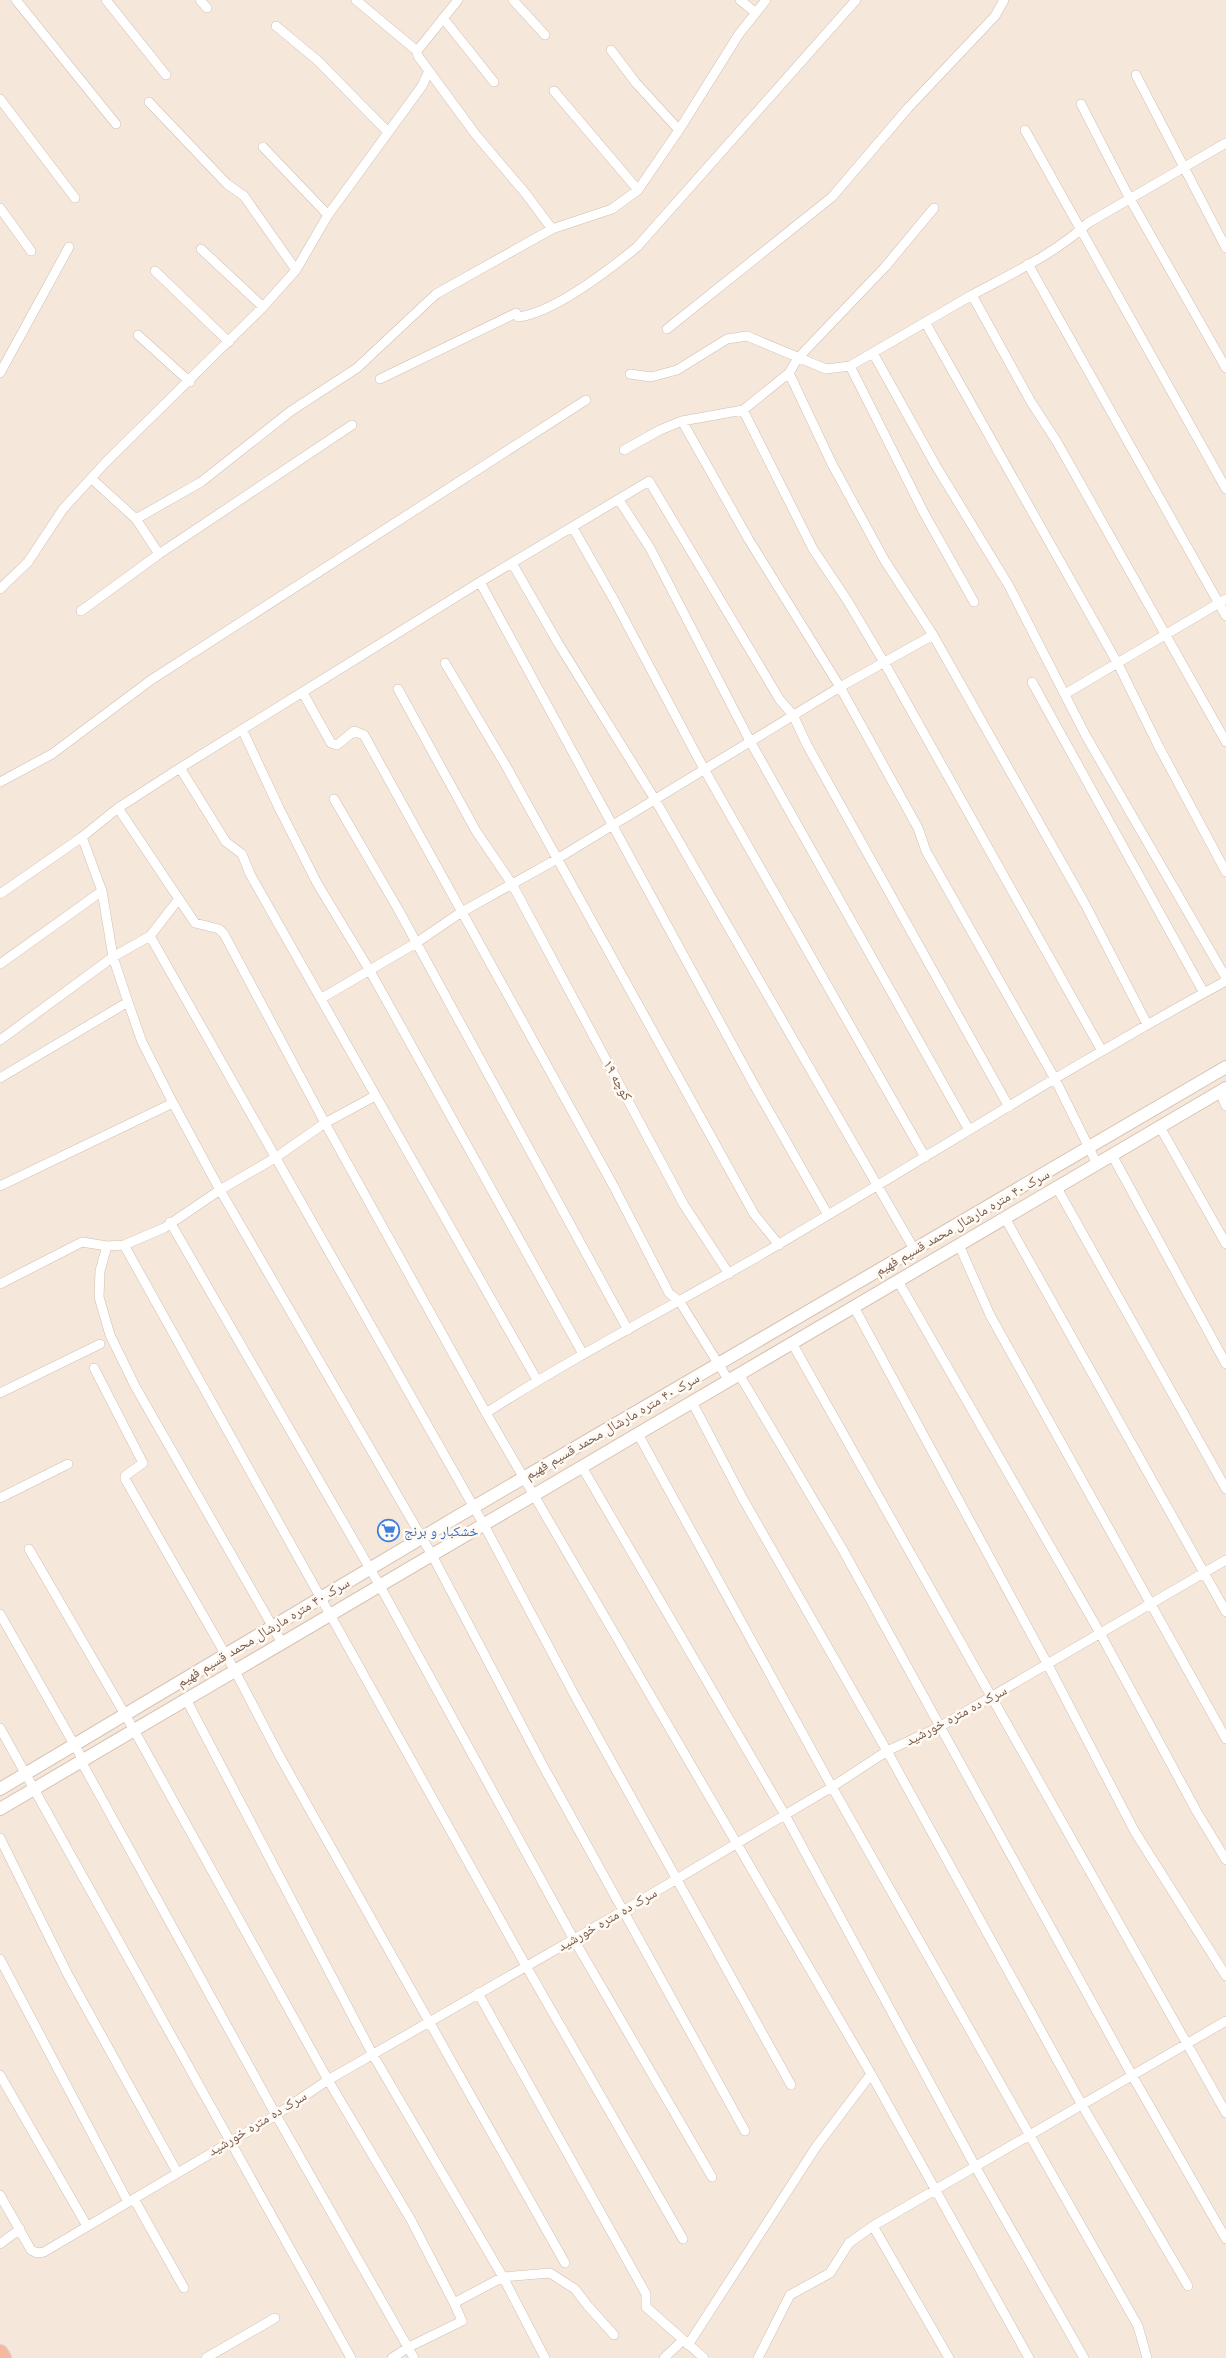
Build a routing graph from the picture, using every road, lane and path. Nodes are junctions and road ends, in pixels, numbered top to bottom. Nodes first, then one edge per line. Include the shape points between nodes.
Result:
1 (16, 0) edge
2 (106, 0) edge
3 (200, 0) edge
4 (356, 0) edge
5 (458, 0) edge
6 (513, 0) edge
7 (740, 0) edge
8 (766, 0) edge
9 (856, 0) edge
10 (1004, 0) edge
11 (208, 8) dead end
12 (756, 13) junction
13 (443, 18) junction
14 (276, 26) dead end
15 (545, 35) dead end
16 (611, 50) dead end
17 (417, 51) junction
18 (429, 71) junction
19 (166, 75) dead end
20 (1136, 75) dead end
21 (494, 82) dead end
22 (554, 91) dead end
23 (0, 99) edge
24 (149, 102) dead end
25 (1081, 104) dead end
26 (116, 124) dead end
27 (680, 130) junction
28 (1025, 130) dead end
29 (388, 132) junction
30 (1226, 143) edge
31 (263, 147) dead end
32 (1184, 167) junction
33 (638, 190) junction
34 (75, 198) dead end
35 (1130, 199) junction
36 (0, 208) edge
37 (934, 208) dead end
38 (328, 215) junction
39 (552, 229) junction
40 (1080, 231) junction
41 (69, 247) dead end
42 (1226, 248) edge
43 (201, 249) dead end
44 (31, 251) dead end
45 (1028, 264) junction
46 (296, 270) junction
47 (155, 271) dead end
48 (972, 295) junction
49 (263, 307) junction
50 (925, 322) junction
51 (667, 329) dead end
52 (138, 335) dead end
53 (229, 342) junction
54 (874, 353) junction
55 (798, 358) junction
56 (850, 366) junction
57 (1226, 368) edge
58 (0, 373) edge
59 (789, 373) junction
60 (630, 374) dead end
61 (380, 380) dead end
62 (190, 382) junction
63 (586, 400) dead end
64 (743, 410) junction
65 (682, 421) junction
66 (352, 425) dead end
67 (624, 450) dead end
68 (92, 479) junction
69 (1226, 489) edge
70 (619, 500) junction
71 (136, 519) junction
72 (572, 528) junction
73 (159, 554) junction
74 (512, 563) junction
75 (480, 582) junction
76 (0, 589) edge
77 (1222, 601) edge
78 (974, 602) dead end
79 (81, 611) dead end
80 (1226, 616) edge
81 (933, 635) junction
82 (1165, 635) junction
83 (445, 663) dead end
84 (885, 664) junction
85 (1118, 664) junction
86 (1032, 682) dead end
87 (840, 687) junction
88 (398, 689) dead end
89 (303, 693) junction
90 (1065, 694) junction
91 (793, 715) junction
92 (242, 729) junction
93 (750, 741) junction
94 (1226, 742) edge
95 (180, 768) junction
96 (704, 768) junction
97 (0, 782) edge
98 (654, 798) junction
99 (334, 800) dead end
100 (118, 808) junction
101 (613, 823) junction
102 (82, 837) junction
103 (557, 859) junction
104 (1226, 872) edge
105 (512, 884) junction
106 (102, 891) junction
107 (0, 894) edge
108 (178, 900) junction
109 (460, 913) junction
110 (150, 936) junction
111 (416, 943) junction
112 (113, 957) junction
113 (0, 964) edge
114 (370, 971) junction
115 (1226, 979) edge
116 (1204, 993) junction
117 (322, 998) junction
118 (128, 1002) junction
119 (1147, 1024) junction
120 (0, 1040) edge
121 (1102, 1051) junction
122 (1226, 1067) edge
123 (0, 1078) edge
124 (1055, 1079) junction
125 (1223, 1090) edge
126 (375, 1096) junction
127 (173, 1103) junction
128 (1226, 1106) edge
129 (1009, 1107) junction
130 (325, 1123) junction
131 (1160, 1127) junction
132 (969, 1130) junction
133 (1089, 1148) junction
134 (1112, 1156) junction
135 (925, 1157) junction
136 (275, 1158) junction
137 (1097, 1164) junction
138 (0, 1186) edge
139 (877, 1186) junction
140 (1057, 1188) junction
141 (220, 1190) junction
142 (828, 1215) junction
143 (1005, 1218) junction
144 (170, 1222) junction
145 (1226, 1244) edge
146 (124, 1245) junction
147 (779, 1245) junction
148 (959, 1245) junction
149 (107, 1246) junction
150 (914, 1250) junction
151 (729, 1274) junction
152 (898, 1281) junction
153 (0, 1284) edge
154 (680, 1302) junction
155 (854, 1307) junction
156 (628, 1330) junction
157 (792, 1343) junction
158 (100, 1344) dead end
159 (583, 1354) junction
160 (718, 1364) junction
161 (1226, 1364) edge
162 (94, 1368) dead end
163 (734, 1377) junction
164 (537, 1380) junction
165 (0, 1393) edge
166 (692, 1402) junction
167 (486, 1413) junction
168 (638, 1434) junction
169 (68, 1464) dead end
170 (582, 1467) junction
171 (523, 1478) junction
172 (1226, 1489) edge
173 (533, 1496) junction
174 (0, 1498) edge
175 (473, 1507) junction
176 (484, 1525) junction
177 (422, 1538) junction
178 (29, 1549) dead end
179 (432, 1555) junction
180 (1226, 1560) edge
181 (370, 1568) junction
182 (1204, 1573) junction
183 (380, 1586) junction
184 (320, 1598) junction
185 (1151, 1604) junction
186 (1226, 1612) edge
187 (0, 1614) edge
188 (330, 1615) junction
189 (272, 1626) junction
190 (1100, 1633) junction
191 (282, 1643) junction
192 (225, 1655) junction
193 (1048, 1665) junction
194 (235, 1671) junction
195 (991, 1696) junction
196 (186, 1699) junction
197 (125, 1714) junction
198 (941, 1726) junction
199 (0, 1728) edge
200 (134, 1730) junction
201 (1226, 1738) edge
202 (74, 1745) junction
203 (888, 1751) junction
204 (82, 1761) junction
205 (24, 1774) junction
206 (832, 1787) junction
207 (0, 1789) edge
208 (33, 1790) junction
209 (0, 1809) edge
210 (785, 1814) junction
211 (0, 1838) edge
212 (736, 1843) junction
213 (1226, 1860) edge
214 (676, 1878) junction
215 (623, 1911) junction
216 (573, 1938) junction
217 (0, 1959) edge
218 (526, 1966) junction
219 (1226, 1976) edge
220 (478, 1992) junction
221 (428, 2021) junction
222 (1226, 2021) edge
223 (1187, 2043) junction
224 (373, 2055) junction
225 (871, 2074) junction
226 (0, 2075) edge
227 (1134, 2077) junction
228 (328, 2080) junction
229 (791, 2085) dead end
230 (1082, 2105) junction
231 (1226, 2113) edge
232 (276, 2114) junction
233 (745, 2131) dead end
234 (1029, 2136) junction
235 (230, 2140) junction
236 (975, 2166) junction
237 (177, 2172) junction
238 (712, 2177) dead end
239 (936, 2189) junction
240 (0, 2195) edge
241 (131, 2200) junction
242 (87, 2226) junction
243 (873, 2226) junction
244 (20, 2229) junction
245 (683, 2239) dead end
246 (1226, 2239) edge
247 (0, 2244) edge
248 (565, 2263) dead end
249 (503, 2277) junction
250 (1188, 2286) dead end
251 (184, 2288) dead end
252 (454, 2303) junction
253 (275, 2318) dead end
254 (614, 2335) dead end
255 (685, 2343) junction
256 (409, 2347) junction
257 (0, 2353) edge
258 (3, 2358) edge
259 (206, 2358) edge
260 (351, 2358) edge
261 (392, 2358) edge
262 (414, 2358) edge
263 (545, 2358) edge
264 (664, 2358) edge
265 (704, 2358) edge
266 (758, 2358) edge
267 (949, 2358) edge
268 (1030, 2358) edge
269 (1084, 2358) edge
270 (1147, 2358) edge

1 - 26 street
2 - 19 street
3 - 11 street
4 - 17 street
5 - 13 street
6 - 15 street
7 - 12 street
8 - 12 street
9 - 61 street via 637,247 603,275 535,313 518,317 516,313
10 - 51 street via 995,16 908,108 832,196
12 - 27 street via 739,34
13 - 17 street
13 - 21 street
14 - 29 street via 317,60
16 - 27 street via 636,83
17 - 18 street
18 - 29 street via 422,86
18 - 39 street
20 - 32 street
22 - 33 street
23 - 34 street
24 - 46 street via 227,184 244,196
25 - 35 street
27 - 33 street
28 - 40 street
29 - 38 street
30 - 32 street
31 - 38 street
32 - 35 street
32 - 42 street
33 - 39 street via 612,210
35 - 40 street
35 - 57 street
36 - 44 street
37 - 55 street via 885,267
38 - 46 street
39 - 71 street via 436,294 357,368 291,411 201,482
40 - 45 street
40 - 69 street
41 - 58 street
43 - 49 street
45 - 48 street
45 - 77 street
46 - 49 street
47 - 53 street
48 - 50 street
48 - 82 street
49 - 53 street
50 - 54 street
50 - 85 street
52 - 62 street
53 - 62 street
54 - 56 street
54 - 90 street via 936,466 1009,586
55 - 56 street via 826,369
55 - 59 street
55 - 60 street via 747,336 721,342 677,370 651,376
56 - 78 street via 924,514
59 - 64 street
59 - 81 street via 832,464 886,561
62 - 68 street
63 - 97 street via 157,676 52,754
64 - 65 street
64 - 84 street via 813,549
65 - 67 street
65 - 87 street via 749,540
66 - 73 street
68 - 71 street
68 - 76 street via 63,509 28,562
70 - 72 street
70 - 91 street via 649,481 780,700
70 - 93 street via 650,548
71 - 73 street
72 - 74 street
72 - 96 street
73 - 79 street
74 - 75 street
74 - 98 street
75 - 89 street
75 - 101 street
77 - 80 street
77 - 82 street
81 - 84 street
81 - 119 street via 1085,904
82 - 85 street
82 - 94 street
83 - 103 street
84 - 87 street
84 - 121 street
85 - 90 street
85 - 104 street
86 - 116 street
87 - 91 street
87 - 124 street via 918,828 926,851
88 - 105 street, کوچه ۱۹ via 476,831
89 - 92 street
89 - 109 street via 331,743 336,745 354,731 364,735
90 - 115 street
91 - 93 street
91 - 129 street via 807,746
92 - 95 street
92 - 114 street via 317,883
93 - 96 street
93 - 132 street
95 - 100 street
95 - 117 street via 226,842 242,854 250,874
96 - 98 street
96 - 135 street
98 - 101 street
98 - 139 street
99 - 111 street
100 - 102 street
100 - 108 street
101 - 103 street
101 - 142 street
102 - 106 street
102 - 107 street
103 - 105 street
103 - 147 street via 754,1214
105 - 109 street
105 - 151 street, کوچه ۱۹ via 684,1205
106 - 112 street
106 - 113 street
108 - 110 street
108 - 130 street via 195,924 219,929 224,934
109 - 111 street
109 - 154 street via 495,970 669,1293
110 - 112 street
110 - 136 street
111 - 114 street
111 - 156 street
112 - 118 street
112 - 120 street
114 - 117 street
114 - 159 street
115 - 116 street
116 - 119 street
117 - 126 street
118 - 123 street
118 - 127 street via 142,1042
119 - 121 street
121 - 124 street
122 - 133 street, سرک ۴۰ متره مارشال محمد قسیم فهیم
124 - 129 street
124 - 133 street
125 - 128 street
125 - 131 street, سرک ۴۰ متره مارشال محمد قسیم فهیم
126 - 130 street
126 - 164 street
127 - 138 street
127 - 141 street
129 - 132 street
130 - 136 street
130 - 167 street
131 - 134 street, سرک ۴۰ متره مارشال محمد قسیم فهیم
131 - 145 street
132 - 135 street
133 - 137 street
133 - 150 street, سرک ۴۰ متره مارشال محمد قسیم فهیم
134 - 137 street, سرک ۴۰ متره مارشال محمد قسیم فهیم
134 - 161 street
135 - 139 street
136 - 141 street
136 - 175 street
137 - 140 street, سرک ۴۰ متره مارشال محمد قسیم فهیم
139 - 142 street
139 - 150 street
140 - 143 street, سرک ۴۰ متره مارشال محمد قسیم فهیم
140 - 172 street
141 - 144 street
141 - 177 street
142 - 147 street
143 - 148 street, سرک ۴۰ متره مارشال محمد قسیم فهیم
143 - 182 street
144 - 146 street via 164,1228
144 - 181 street
146 - 149 street
146 - 184 street
147 - 151 street
148 - 152 street, سرک ۴۰ متره مارشال محمد قسیم فهیم
148 - 185 street via 990,1315
149 - 153 street via 82,1242
149 - 189 street via 100,1271 99,1298 110,1335 135,1386
150 - 160 street, سرک ۴۰ متره مارشال محمد قسیم فهیم
151 - 154 street
152 - 155 street, سرک ۴۰ متره مارشال محمد قسیم فهیم
152 - 190 street
154 - 156 street
154 - 160 street
155 - 157 street, سرک ۴۰ متره مارشال محمد قسیم فهیم
155 - 193 street
156 - 159 street
157 - 163 street, سرک ۴۰ متره مارشال محمد قسیم فهیم
157 - 195 street
158 - 165 street
159 - 164 street
160 - 163 street
160 - 171 street, سرک ۴۰ متره مارشال محمد قسیم فهیم
162 - 192 street via 143,1463 125,1479
163 - 166 street, سرک ۴۰ متره مارشال محمد قسیم فهیم
163 - 198 street via 843,1550
164 - 167 street
166 - 168 street, سرک ۴۰ متره مارشال محمد قسیم فهیم
166 - 203 street via 743,1499
167 - 171 street
168 - 170 street, سرک ۴۰ متره مارشال محمد قسیم فهیم
168 - 206 street
169 - 174 street
170 - 173 street, سرک ۴۰ متره مارشال محمد قسیم فهیم
170 - 210 street
171 - 173 street
171 - 175 street, سرک ۴۰ متره مارشال محمد قسیم فهیم
173 - 176 street, سرک ۴۰ متره مارشال محمد قسیم فهیم
173 - 212 street
175 - 176 street
175 - 177 street, سرک ۴۰ متره مارشال محمد قسیم فهیم
176 - 179 street, سرک ۴۰ متره مارشال محمد قسیم فهیم
176 - 214 street
177 - 179 street
177 - 181 street, سرک ۴۰ متره مارشال محمد قسیم فهیم
178 - 197 street
179 - 183 street, سرک ۴۰ متره مارشال محمد قسیم فهیم
179 - 215 street
180 - 182 street, سرک ده متره خورشید
181 - 183 street
181 - 184 street, سرک ۴۰ متره مارشال محمد قسیم فهیم
182 - 185 street, سرک ده متره خورشید
182 - 186 street
183 - 188 street, سرک ۴۰ متره مارشال محمد قسیم فهیم
183 - 216 street
184 - 188 street
184 - 189 street, سرک ۴۰ متره مارشال محمد قسیم فهیم
185 - 190 street, سرک ده متره خورشید
185 - 201 street
187 - 202 street
188 - 191 street, سرک ۴۰ متره مارشال محمد قسیم فهیم
188 - 218 street
189 - 191 street
189 - 192 street, سرک ۴۰ متره مارشال محمد قسیم فهیم
190 - 193 street, سرک ده متره خورشید
190 - 213 street
191 - 194 street, سرک ۴۰ متره مارشال محمد قسیم فهیم
192 - 194 street
192 - 197 street, سرک ۴۰ متره مارشال محمد قسیم فهیم
193 - 195 street, سرک ده متره خورشید
193 - 219 street via 1135,1832
194 - 196 street, سرک ۴۰ متره مارشال محمد قسیم فهیم
194 - 221 street
195 - 198 street, سرک ده متره خورشید
195 - 223 street
196 - 200 street, سرک ۴۰ متره مارشال محمد قسیم فهیم
196 - 224 street
197 - 200 street
197 - 202 street, سرک ۴۰ متره مارشال محمد قسیم فهیم
198 - 203 street, سرک ده متره خورشید
198 - 227 street
199 - 205 street
200 - 204 street, سرک ۴۰ متره مارشال محمد قسیم فهیم
200 - 228 street
202 - 204 street
202 - 205 street, سرک ۴۰ متره مارشال محمد قسیم فهیم
203 - 206 street, سرک ده متره خورشید
203 - 230 street
204 - 208 street, سرک ۴۰ متره مارشال محمد قسیم فهیم
204 - 232 street
205 - 207 street, سرک ۴۰ متره مارشال محمد قسیم فهیم
205 - 208 street
206 - 210 street, سرک ده متره خورشید
206 - 234 street
208 - 209 street, سرک ۴۰ متره مارشال محمد قسیم فهیم
208 - 235 street
210 - 212 street, سرک ده متره خورشید
210 - 236 street
211 - 237 street via 68,1975
212 - 214 street, سرک ده متره خورشید
212 - 225 street
214 - 215 street, سرک ده متره خورشید
214 - 229 street
215 - 216 street, سرک ده متره خورشید
215 - 233 street
216 - 218 street, سرک ده متره خورشید
216 - 238 street
217 - 241 street
218 - 220 street, سرک ده متره خورشید
218 - 245 street
220 - 221 street, سرک ده متره خورشید
220 - 255 street via 646,2294 646,2307
221 - 224 street, سرک ده متره خورشید
221 - 248 street
222 - 223 street
223 - 227 street
223 - 231 street
224 - 228 street, سرک ده متره خورشید
224 - 249 street
225 - 239 street
225 - 255 street via 816,2147
226 - 242 street
227 - 230 street
227 - 246 street
228 - 232 street, سرک ده متره خورشید
228 - 252 street via 412,2220
230 - 234 street
230 - 250 street
232 - 235 street, سرک ده متره خورشید
232 - 256 street
234 - 236 street
234 - 270 street via 1138,2326
235 - 237 street, سرک ده متره خورشید
235 - 260 street
236 - 239 street
236 - 269 street
237 - 241 street, سرک ده متره خورشید
239 - 243 street
239 - 268 street
240 - 244 street
241 - 242 street, سرک ده متره خورشید
241 - 251 street
242 - 244 street, سرک ده متره خورشید via 38,2253 31,2250
243 - 266 street via 849,2243 830,2273 790,2295
243 - 267 street
244 - 247 street
249 - 252 street
249 - 254 street via 550,2273 575,2289
249 - 263 street
252 - 256 street via 462,2321
253 - 259 street
255 - 264 street
255 - 265 street
256 - 261 street
256 - 262 street
257 - 258 highway

